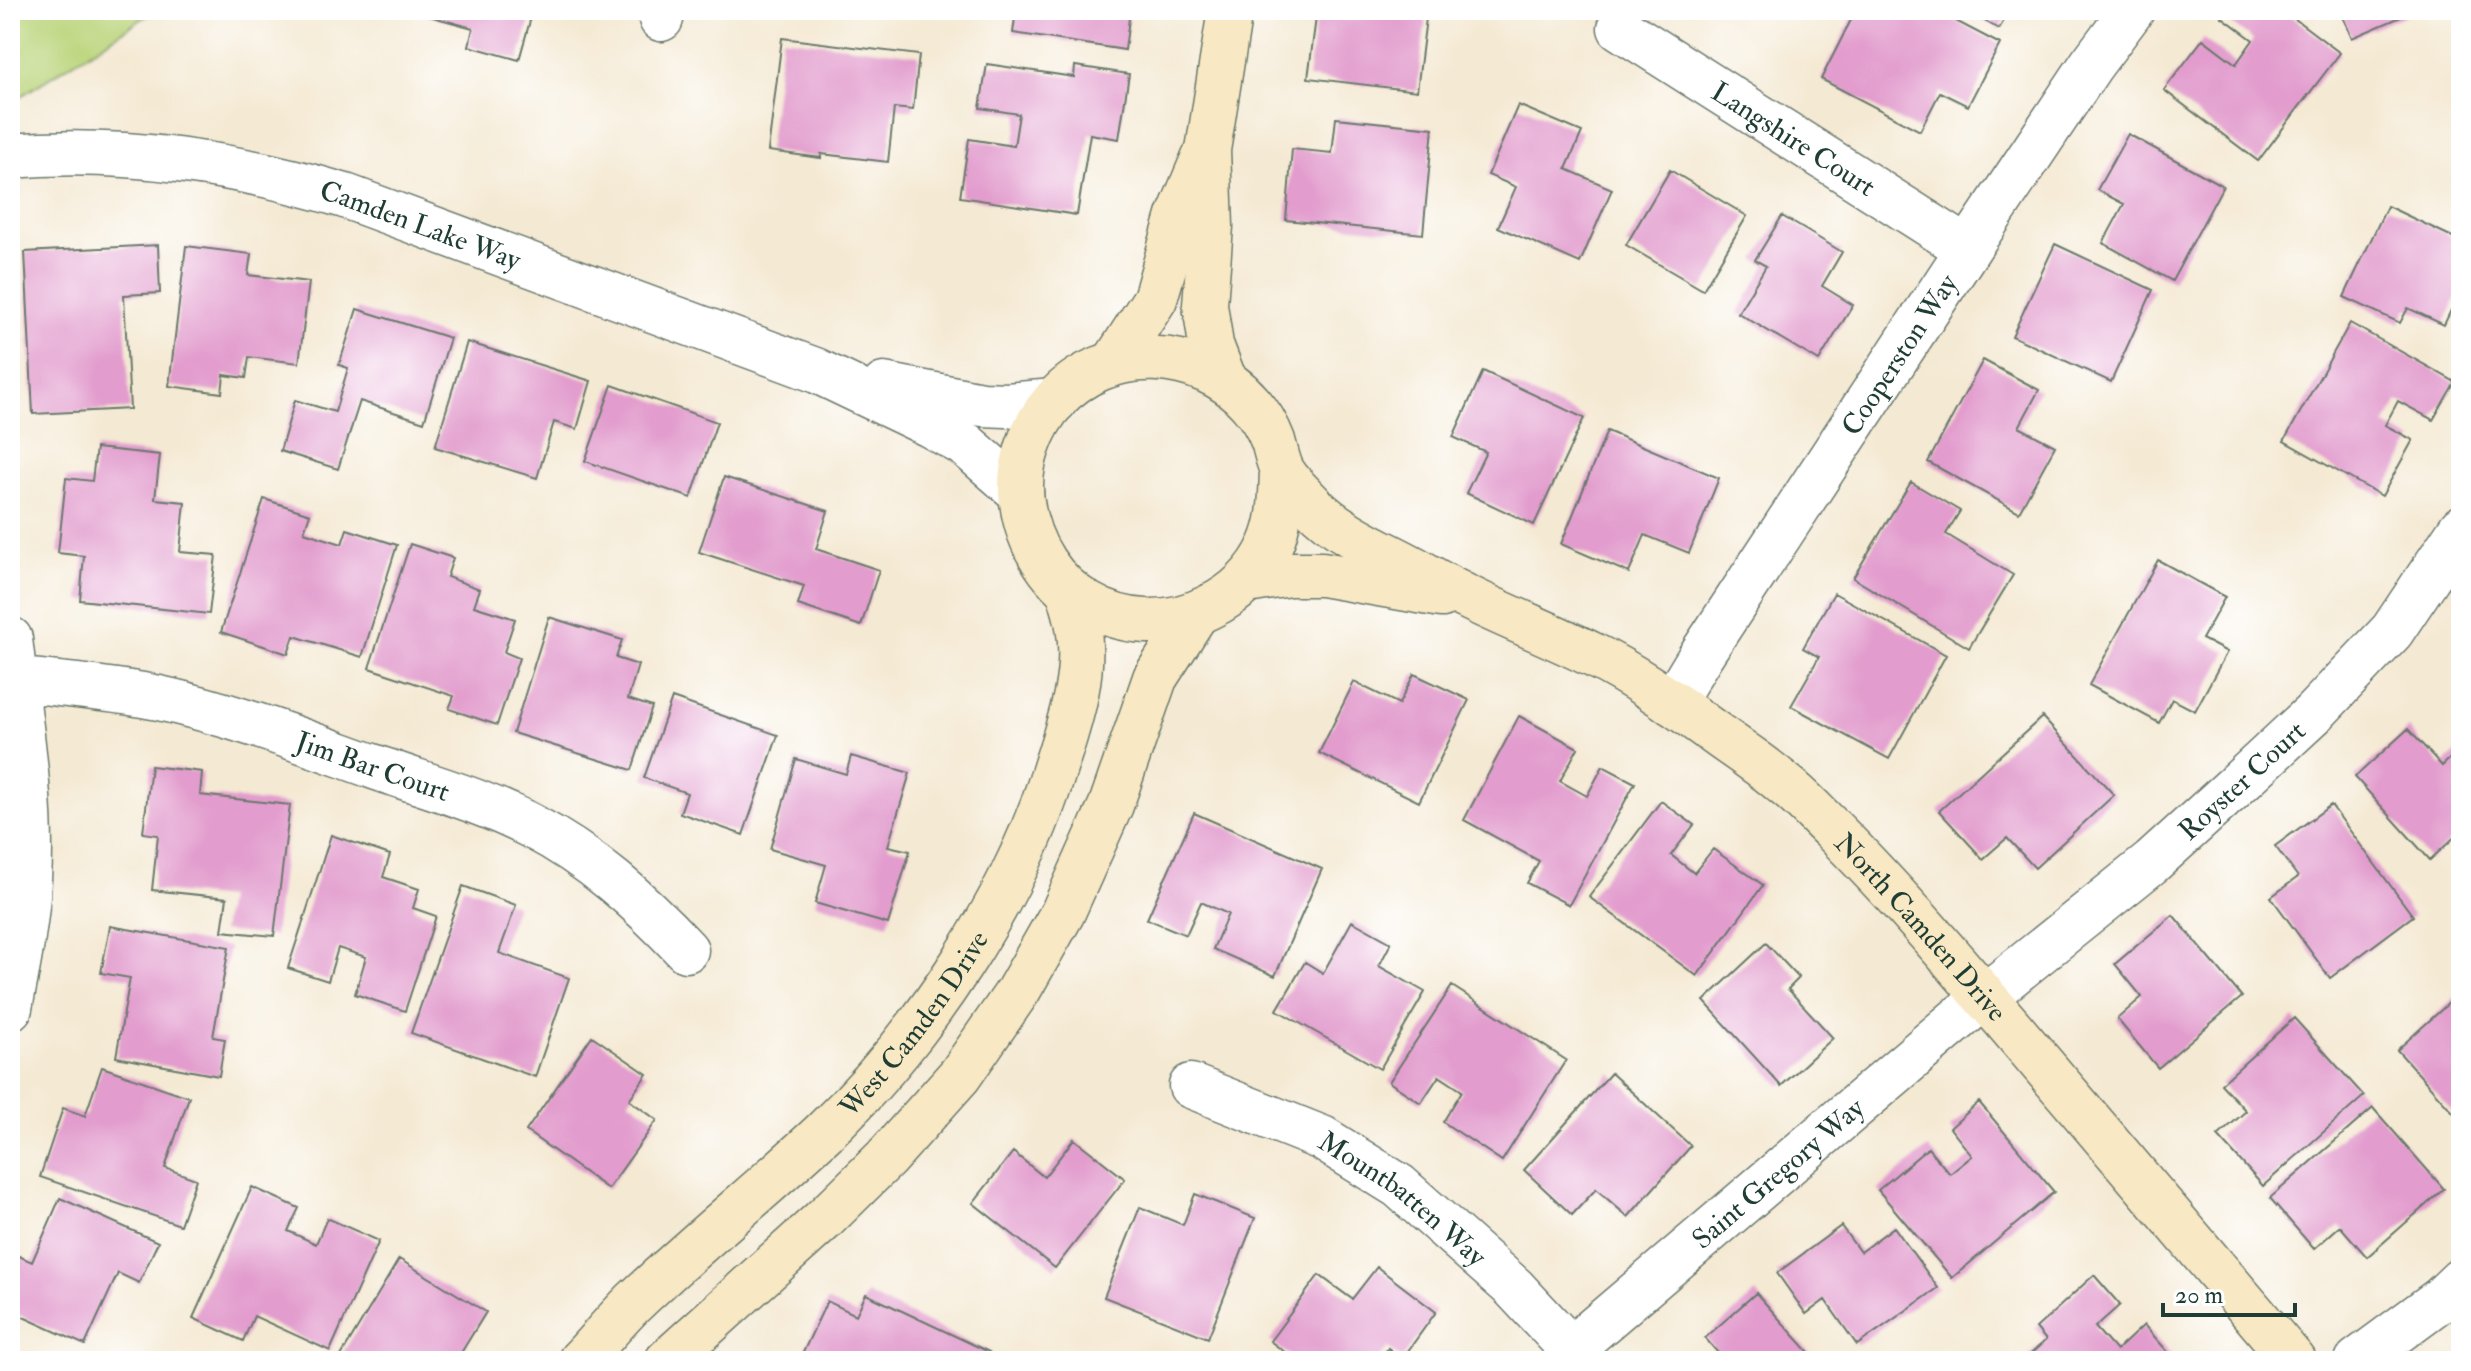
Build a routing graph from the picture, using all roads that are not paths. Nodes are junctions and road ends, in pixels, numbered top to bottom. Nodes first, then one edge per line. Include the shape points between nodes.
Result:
1 (1230, 10) edge
2 (2132, 10) edge
3 (1620, 28) dead end
4 (1208, 150) junction
5 (10, 156) edge
6 (1968, 249) junction
7 (1113, 364) junction
8 (815, 370) junction
9 (1224, 379) junction
10 (1055, 401) junction
11 (1282, 471) junction
12 (1021, 493) junction
13 (2461, 528) edge
14 (1247, 581) junction
15 (1069, 591) junction
16 (1464, 597) junction
17 (1196, 614) junction
18 (12, 659) edge
19 (1672, 703) junction
20 (686, 950) dead end
21 (1984, 997) junction
22 (10, 1008) edge
23 (1191, 1086) dead end
24 (2461, 1280) edge
25 (1577, 1354) edge
26 (580, 1361) edge
27 (667, 1361) edge
28 (2294, 1361) edge
29 (2357, 1361) edge

1 - 4 street
2 - 6 street, Cooperston Way
3 - 6 street, Langshire Court
4 - 7 street via 1179,216 1155,299
4 - 9 street via 1211,226 1205,305 1211,345
5 - 8 street, Camden Lake Way via 140,157 299,182
6 - 19 street, Cooperston Way
7 - 9 street via 1170,359
7 - 10 street via 1091,372
8 - 10 street, Camden Lake Way via 982,404
8 - 12 street, Camden Lake Way via 966,445
9 - 11 street via 1258,414
10 - 12 street via 1024,460
11 - 14 street via 1281,510 1269,548
11 - 16 street, North Camden Drive via 1339,529
12 - 15 street via 1027,530 1044,564
13 - 21 street, Royster Court via 2392,631 2314,713 2152,862
14 - 16 street, North Camden Drive via 1322,574
14 - 17 street
15 - 17 street via 1097,610 1129,619 1163,621
15 - 26 street, West Camden Drive via 1079,628 1074,708 1044,806 1000,898 953,976 893,1057 824,1131 632,1304
16 - 19 street, North Camden Drive via 1597,657
17 - 27 street via 1155,678 1111,805 1063,912 1018,991 960,1075 822,1221
18 - 20 street, Jim Bar Court via 246,721 530,825 615,880
18 - 22 street via 30,822 30,878
19 - 21 street, North Camden Drive via 1786,785 1880,876
21 - 25 street, Saint Gregory Way
21 - 28 street, North Camden Drive
23 - 25 street, Mountbatten Way via 1322,1138 1399,1186 1514,1288
24 - 29 street

